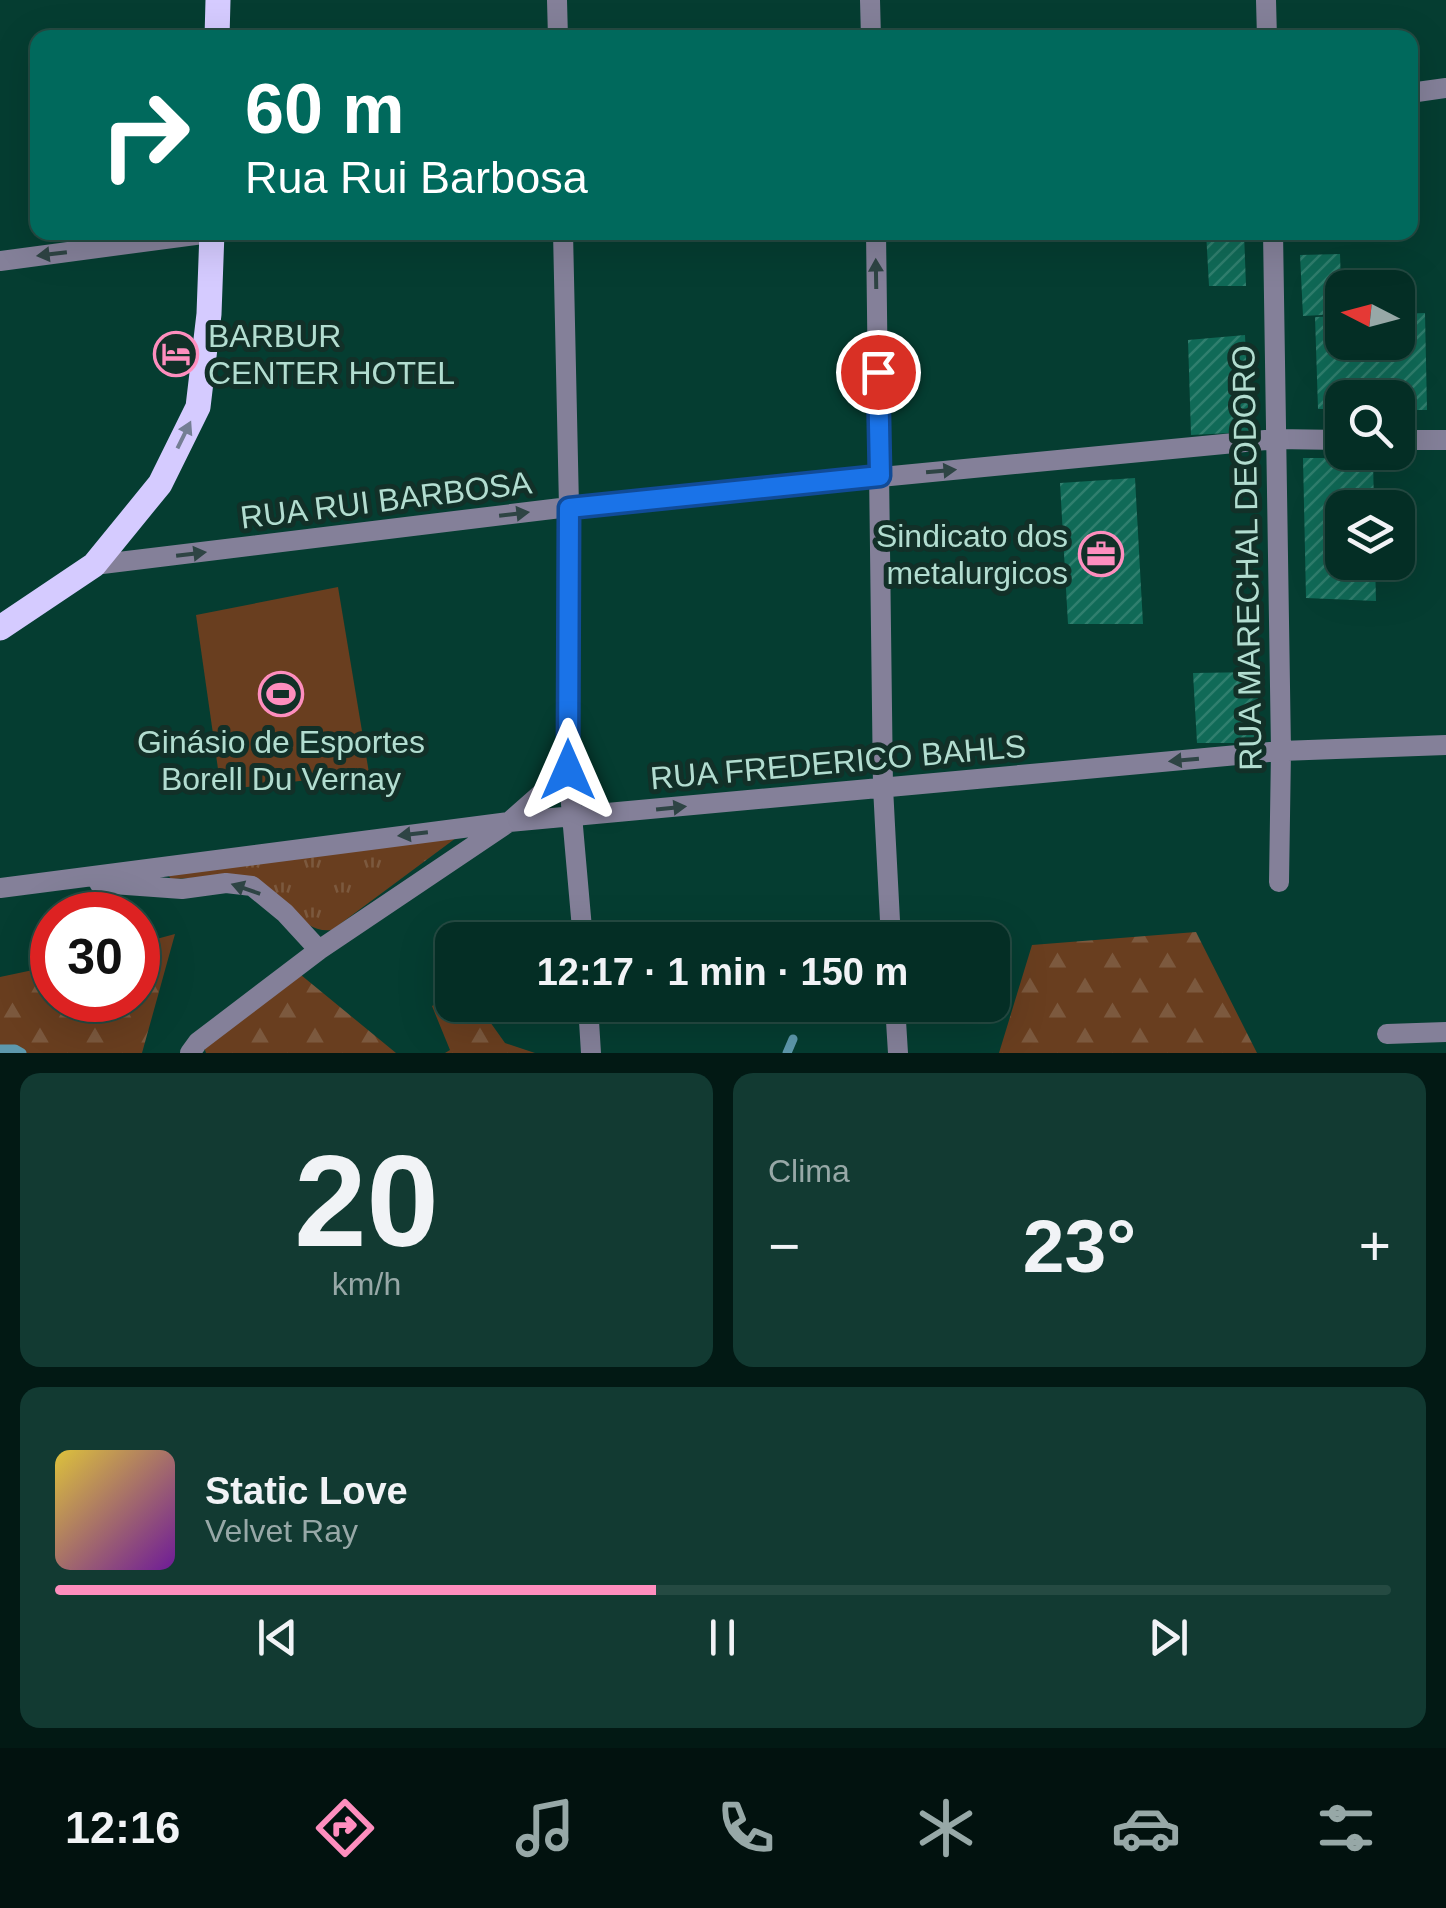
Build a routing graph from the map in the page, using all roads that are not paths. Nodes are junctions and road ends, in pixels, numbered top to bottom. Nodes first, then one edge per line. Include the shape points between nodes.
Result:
1 (218, 0) edge
2 (558, 0) edge
3 (870, 0) edge
4 (1266, 0) edge
5 (217, 30) edge
6 (558, 30) edge
7 (871, 30) edge
8 (1268, 30) edge
9 (1446, 88) edge
10 (1418, 92) edge
11 (160, 240) edge
12 (214, 240) edge
13 (563, 240) edge
14 (876, 240) edge
15 (1273, 240) edge
16 (0, 261) edge
17 (1276, 440) junction
18 (1325, 440) edge
19 (1415, 440) edge
20 (1446, 440) edge
21 (880, 476) junction
22 (569, 508) junction
23 (94, 566) junction
24 (0, 628) edge
25 (1446, 745) edge
26 (1281, 752) junction
27 (568, 770) junction
28 (882, 787) junction
29 (574, 817) junction
30 (510, 822) junction
31 (52, 880) junction
32 (1279, 882) dead end
33 (0, 888) edge
34 (582, 922) edge
35 (890, 922) edge
36 (319, 950) junction
37 (589, 1022) edge
38 (896, 1022) edge
39 (1446, 1032) edge
40 (1387, 1034) dead end
41 (190, 1053) edge
42 (591, 1053) edge
43 (898, 1053) edge

1 - 5 main road
2 - 6 street
3 - 7 street
4 - 8 street
9 - 10 street
11 -> 16 street
23 -> 12 main road via 160,484 198,407
13 - 22 street
21 -> 14 street
15 - 17 street, RUA MARECHAL DEODORO
17 - 18 street, RUA RUI BARBOSA
21 -> 17 street, RUA RUI BARBOSA
17 - 26 street, RUA MARECHAL DEODORO
19 - 20 street
21 - 22 street, RUA RUI BARBOSA
21 - 28 street
23 -> 22 street, RUA RUI BARBOSA
22 - 27 street
23 - 24 main road
25 - 26 street, RUA FREDERICO BAHLS
26 -> 28 street, RUA FREDERICO BAHLS
26 - 32 street, RUA MARECHAL DEODORO
27 - 29 street
27 - 30 street
29 -> 28 street, RUA FREDERICO BAHLS
28 - 35 street
29 - 30 street, RUA FREDERICO BAHLS
29 - 34 street
30 -> 31 street, RUA FREDERICO BAHLS
30 - 36 street
31 - 33 street, RUA FREDERICO BAHLS
36 -> 31 street via 252,886
36 - 41 street
37 - 42 street
38 - 43 street
39 - 40 street

